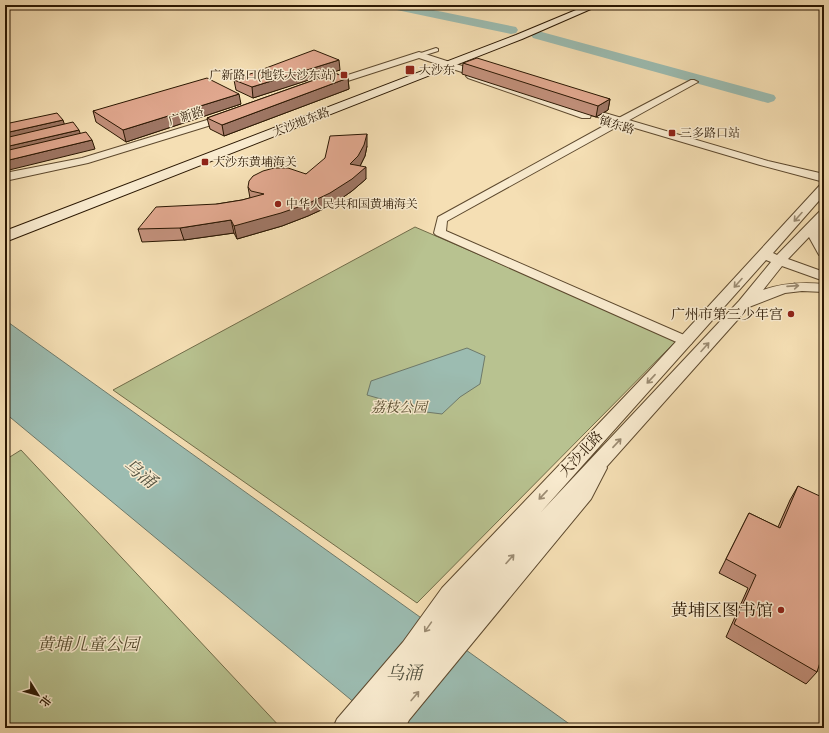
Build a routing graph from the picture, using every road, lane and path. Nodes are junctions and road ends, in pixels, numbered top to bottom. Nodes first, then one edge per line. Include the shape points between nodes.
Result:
1 (588, 5) edge
2 (596, 5) edge
3 (436, 50) dead end
4 (415, 56) junction
5 (443, 64) junction
6 (694, 82) dead end
7 (319, 87) edge
8 (240, 112) edge
9 (617, 123) junction
10 (5, 177) edge
11 (824, 178) edge
12 (824, 182) edge
13 (824, 188) edge
14 (819, 220) edge
15 (6, 234) edge
16 (824, 252) edge
17 (777, 255) junction
18 (824, 265) edge
19 (824, 277) edge
20 (824, 288) edge
21 (744, 304) junction
22 (686, 341) junction
23 (460, 630) junction
24 (346, 728) edge
25 (369, 728) edge
26 (393, 728) edge

1 - 5 main road, 大沙地东路
2 - 5 main road, 大沙地东路
3 - 4 street
4 - 5 street, 镇东路
4 - 7 street
5 - 9 street, 镇东路
5 - 15 main road, 大沙地东路
6 - 9 street
8 - 10 street, 广新路 via 84,162
9 - 11 street, 镇东路
9 - 12 street, 镇东路 via 754,165
9 - 22 street via 442,219 440,233
13 -> 17 street, 大沙北路
14 - 16 street via 814,233
14 - 17 street, 大沙北路
17 - 18 street
17 - 19 street
17 - 21 street, 大沙北路
17 -> 22 street, 大沙北路
21 -> 20 street via 782,288
23 -> 21 street, 大沙北路 via 484,588
22 -> 24 street, 大沙北路 via 450,595 412,650
23 - 25 street, 大沙北路
26 -> 23 street via 401,712

